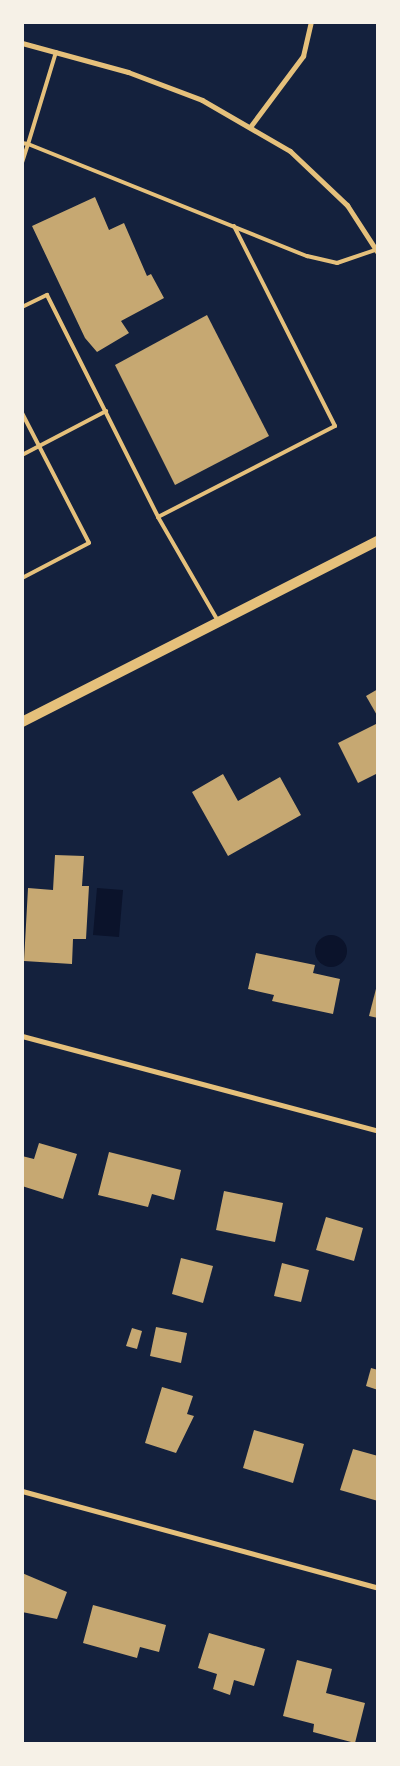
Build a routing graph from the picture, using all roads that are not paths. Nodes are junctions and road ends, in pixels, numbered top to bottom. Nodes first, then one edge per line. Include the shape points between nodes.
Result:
1 (311, 22) edge
2 (22, 43) edge
3 (56, 52) junction
4 (250, 127) junction
5 (22, 142) edge
6 (28, 144) junction
7 (22, 164) edge
8 (234, 226) junction
9 (378, 240) edge
10 (371, 243) junction
11 (376, 252) edge
12 (22, 307) edge
13 (106, 411) junction
14 (22, 413) edge
15 (39, 447) junction
16 (22, 455) edge
17 (158, 517) junction
18 (378, 540) edge
19 (22, 578) edge
20 (219, 622) junction
21 (22, 722) edge
22 (22, 1036) edge
23 (378, 1131) edge
24 (22, 1491) edge
25 (378, 1588) edge

1 - 4 street via 304,56
2 - 3 street
3 - 4 street via 128,72 202,100
3 - 6 lane
4 - 10 street via 290,150 346,206
5 - 6 lane
6 - 7 lane
6 - 8 lane
8 - 11 lane via 307,256 337,263
8 - 17 lane via 335,426
9 - 10 lane
10 - 11 street
12 - 13 lane via 46,294
13 - 15 lane
13 - 17 lane
14 - 15 lane
15 - 16 lane
15 - 19 lane via 88,542
17 - 20 lane
18 - 20 main road
20 - 21 main road
22 - 23 street
24 - 25 street

